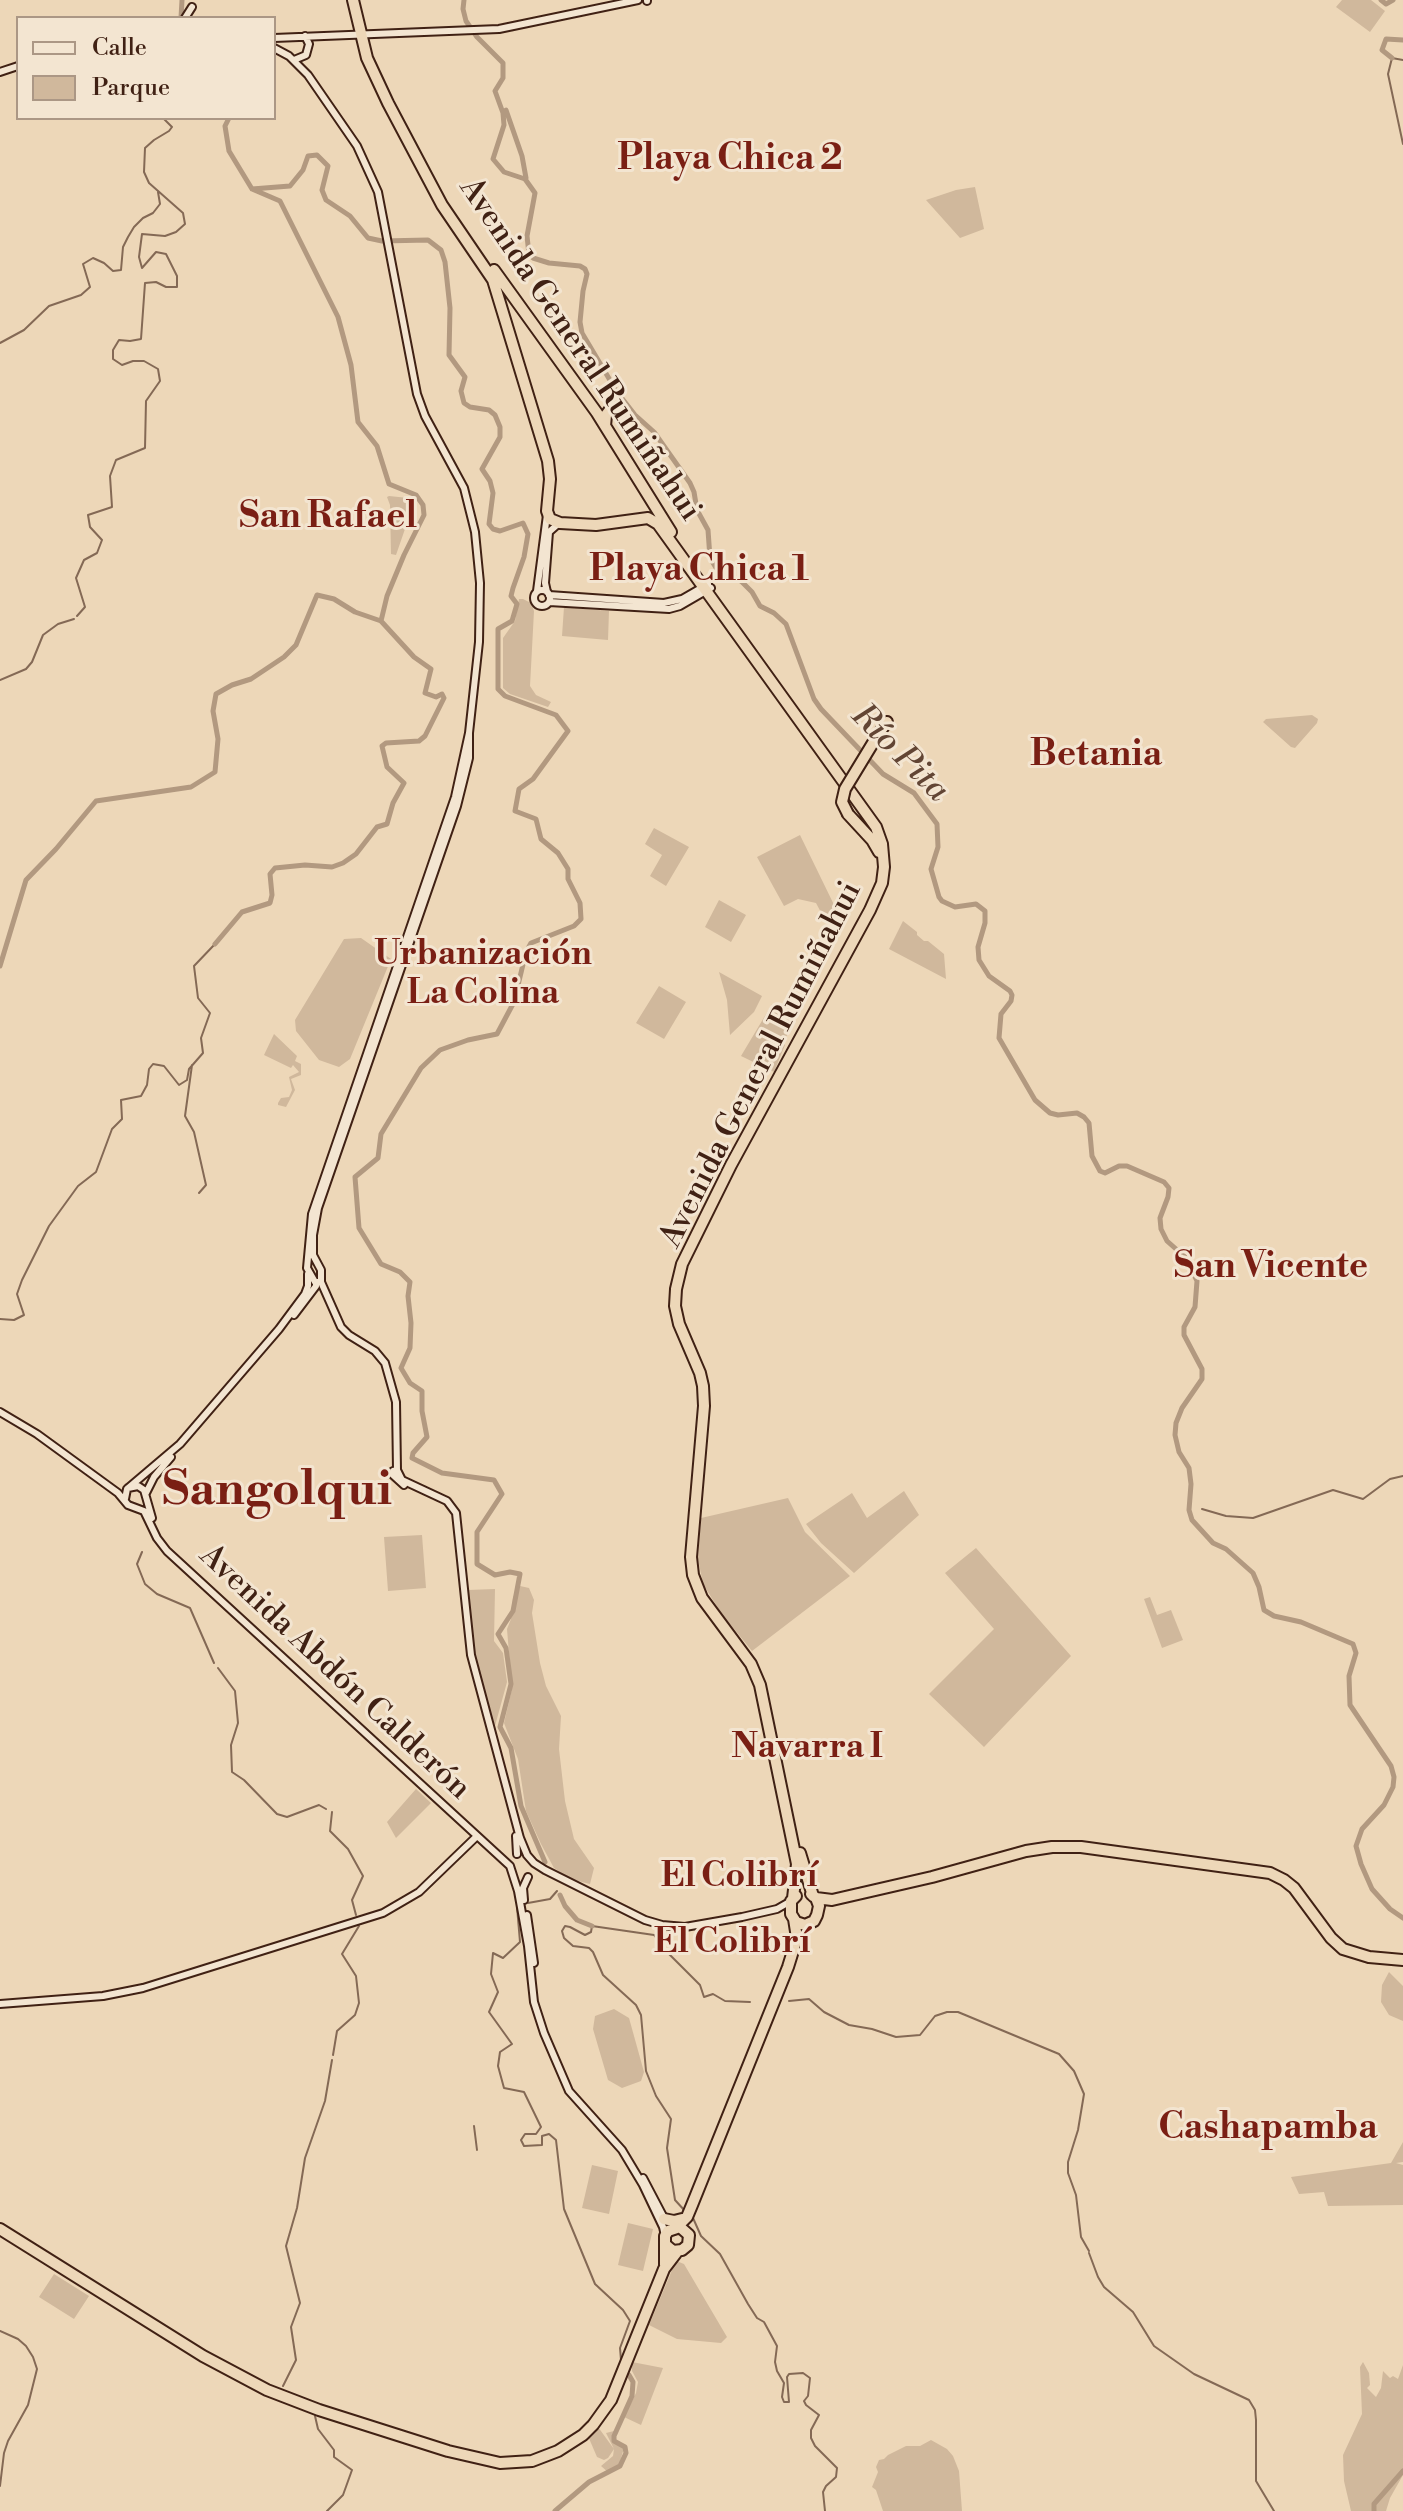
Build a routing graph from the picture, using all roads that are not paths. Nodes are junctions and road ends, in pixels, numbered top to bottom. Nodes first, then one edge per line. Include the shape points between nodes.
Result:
1 (355, 0) edge
2 (638, 0) edge
3 (362, 30) junction
4 (349, 34) joint
5 (324, 35) junction
6 (305, 36) junction
7 (278, 38) edge
8 (276, 50) edge
9 (308, 52) junction
10 (294, 60) junction
11 (308, 75) junction
12 (612, 407) dead end
13 (605, 426) junction
14 (652, 504) junction
15 (547, 511) junction
16 (643, 518) junction
17 (560, 523) junction
18 (537, 591) junction
19 (704, 591) junction
20 (548, 596) junction
21 (887, 722) dead end
22 (884, 867) junction
23 (332, 1160) junction
24 (318, 1264) junction
25 (307, 1269) junction
26 (318, 1282) junction
27 (0, 1411) edge
28 (397, 1473) junction
29 (128, 1488) junction
30 (146, 1496) junction
31 (125, 1500) junction
32 (135, 1507) junction
33 (478, 1839) junction
34 (515, 1855) junction
35 (527, 1855) junction
36 (534, 1863) junction
37 (510, 1866) junction
38 (551, 1873) junction
39 (515, 1874) junction
40 (530, 1876) junction
41 (814, 1897) junction
42 (792, 1900) junction
43 (769, 1912) junction
44 (793, 1918) junction
45 (816, 1918) junction
46 (1403, 1963) edge
47 (788, 1967) junction
48 (0, 2004) edge
49 (547, 2036) junction
50 (683, 2218) junction
51 (664, 2219) joint
52 (0, 2229) edge
53 (666, 2240) junction
54 (674, 2260) junction

1 - 3 highway, Avenida General Rumiñahui
2 - 3 main road via 534,23 471,30
3 - 4 highway
3 - 13 highway, Avenida General Rumiñahui via 372,61 446,202
3 - 15 highway, Avenida General Rumiñahui via 368,61 434,192 490,273 548,461
4 - 5 main road
5 - 6 main road
5 - 9 main road
6 - 7 main road
6 - 9 main road
8 - 10 main road
9 - 10 main road
9 - 11 main road
10 - 11 main road
11 - 23 main road via 357,146 378,192 417,394 460,477 480,575 469,758
12 - 13 highway
13 - 14 highway, Avenida General Rumiñahui
14 - 16 highway
14 - 19 highway, Avenida General Rumiñahui
15 - 17 highway
15 - 18 main road
16 - 17 highway via 601,525
16 - 19 highway, Avenida General Rumiñahui via 658,524
17 - 20 main road via 549,532
18 - 20 main road
18 - 20 main road via 536,604 542,606
19 - 20 main road via 664,606
19 - 22 highway, Avenida General Rumiñahui via 876,827
19 - 41 highway, Avenida General Rumiñahui via 857,791 881,830 888,861 879,901 726,1182 680,1289 682,1320 708,1388 697,1572 709,1601 762,1677
21 - 22 highway, bridge via 842,802 877,846
22 - 42 highway, Avenida General Rumiñahui via 870,910 731,1165 682,1264 676,1289 679,1324 703,1386 693,1575 702,1598 747,1657 760,1685 797,1864
23 - 24 main road via 313,1235
23 - 25 main road via 312,1214
24 - 25 main road
24 - 26 main road
25 - 26 main road
25 - 29 main road via 305,1294 263,1348 180,1444
26 - 28 main road via 344,1331 385,1363 396,1402
26 - 30 main road via 258,1360 159,1471
27 - 29 main road via 117,1488
27 - 31 main road
28 - 34 main road via 405,1486 445,1504 454,1516 467,1653 518,1844
28 - 35 main road via 407,1484 447,1501 456,1513 474,1668
29 - 30 main road via 138,1486
29 - 31 main road
30 - 32 main road
30 - 33 main road, Avenida Abdón Calderón via 169,1548
31 - 32 main road
32 - 33 main road, Avenida Abdón Calderón via 145,1512 167,1551
33 - 34 main road, Avenida Abdón Calderón via 502,1856
33 - 37 main road, Avenida Abdón Calderón
33 - 48 main road via 419,1892 383,1913 143,1988
34 - 35 main road
34 - 37 main road
35 - 36 main road
36 - 38 main road
36 - 40 main road
37 - 39 main road
38 - 40 main road
38 - 43 main road via 667,1926
39 - 40 main road
39 - 49 main road via 534,2002
40 - 49 main road via 524,1899
41 - 42 highway via 805,1892
41 - 45 highway via 819,1906
41 - 46 highway via 832,1900 1038,1849 1081,1847 1270,1873 1294,1888 1343,1949
42 - 43 main road
42 - 44 highway
43 - 44 main road
44 - 45 highway via 805,1925
44 - 47 highway via 797,1938
45 - 46 highway via 833,1905 1069,1851 1274,1880 1341,1953 1371,1963
45 - 47 highway
47 - 50 highway
49 - 51 main road via 572,2088 623,2146
49 - 53 main road via 569,2091 632,2166
50 - 51 highway
50 - 53 highway
50 - 54 highway via 687,2247
52 - 54 highway via 267,2390 366,2426 500,2463 532,2461 558,2451 593,2425 611,2400
53 - 54 highway
53 - 54 highway

